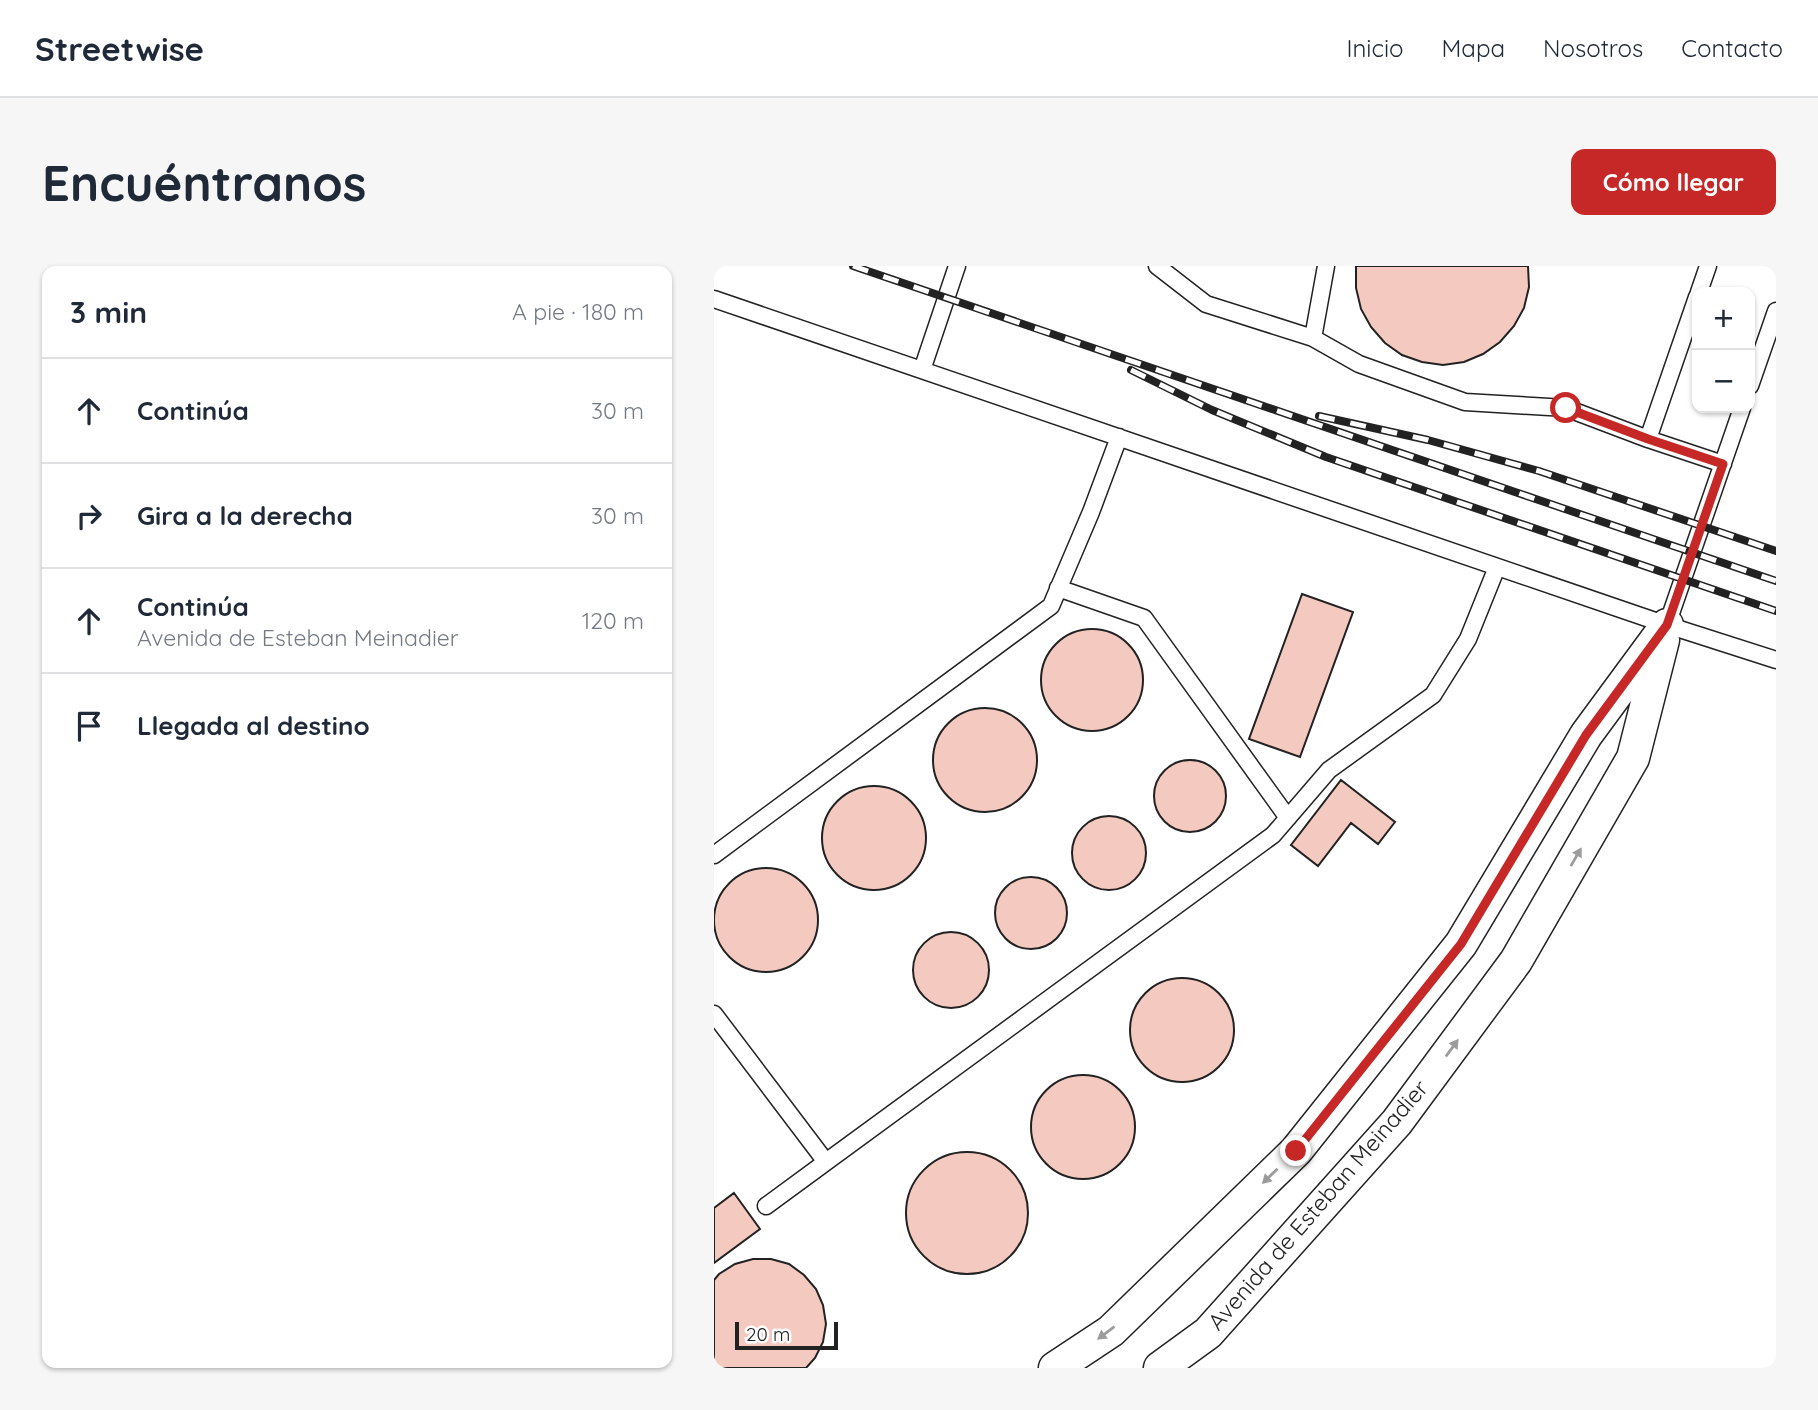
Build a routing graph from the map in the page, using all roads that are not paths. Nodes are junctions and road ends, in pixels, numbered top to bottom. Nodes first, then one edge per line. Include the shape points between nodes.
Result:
1 (957, 266) edge
2 (1157, 266) edge
3 (1326, 266) edge
4 (1708, 266) edge
5 (1700, 287) edge
6 (714, 299) edge
7 (1692, 311) edge
8 (1776, 311) edge
9 (1312, 338) junction
10 (922, 370) junction
11 (1755, 372) edge
12 (1740, 413) edge
13 (1119, 438) junction
14 (1648, 439) junction
15 (1723, 464) junction
16 (1497, 567) junction
17 (1058, 588) junction
18 (1667, 625) junction
19 (1776, 660) edge
20 (1288, 818) junction
21 (714, 855) edge
22 (714, 1014) edge
23 (826, 1162) junction
24 (766, 1206) dead end
25 (1055, 1368) edge
26 (1160, 1368) edge

1 - 10 lane
2 - 9 lane via 1206,303
3 - 9 lane
4 - 5 lane
6 - 10 lane
7 - 14 lane
8 - 11 lane
9 - 14 lane via 1359,365 1465,402 1566,408
10 - 13 lane
12 - 15 lane
13 - 16 lane
13 - 17 lane
14 - 15 lane
15 - 18 lane
16 - 18 lane
16 - 20 lane via 1468,639 1433,695 1329,769
17 - 20 lane via 1144,618
17 - 21 lane via 1051,606
18 - 19 lane
18 -> 25 street via 1586,735 1461,944 1296,1151 1111,1331
26 -> 18 street, Avenida de Esteban Meinadier via 1208,1333 1397,1122 1516,961 1633,758
20 - 23 lane via 1273,835
22 - 23 lane
23 - 24 lane

